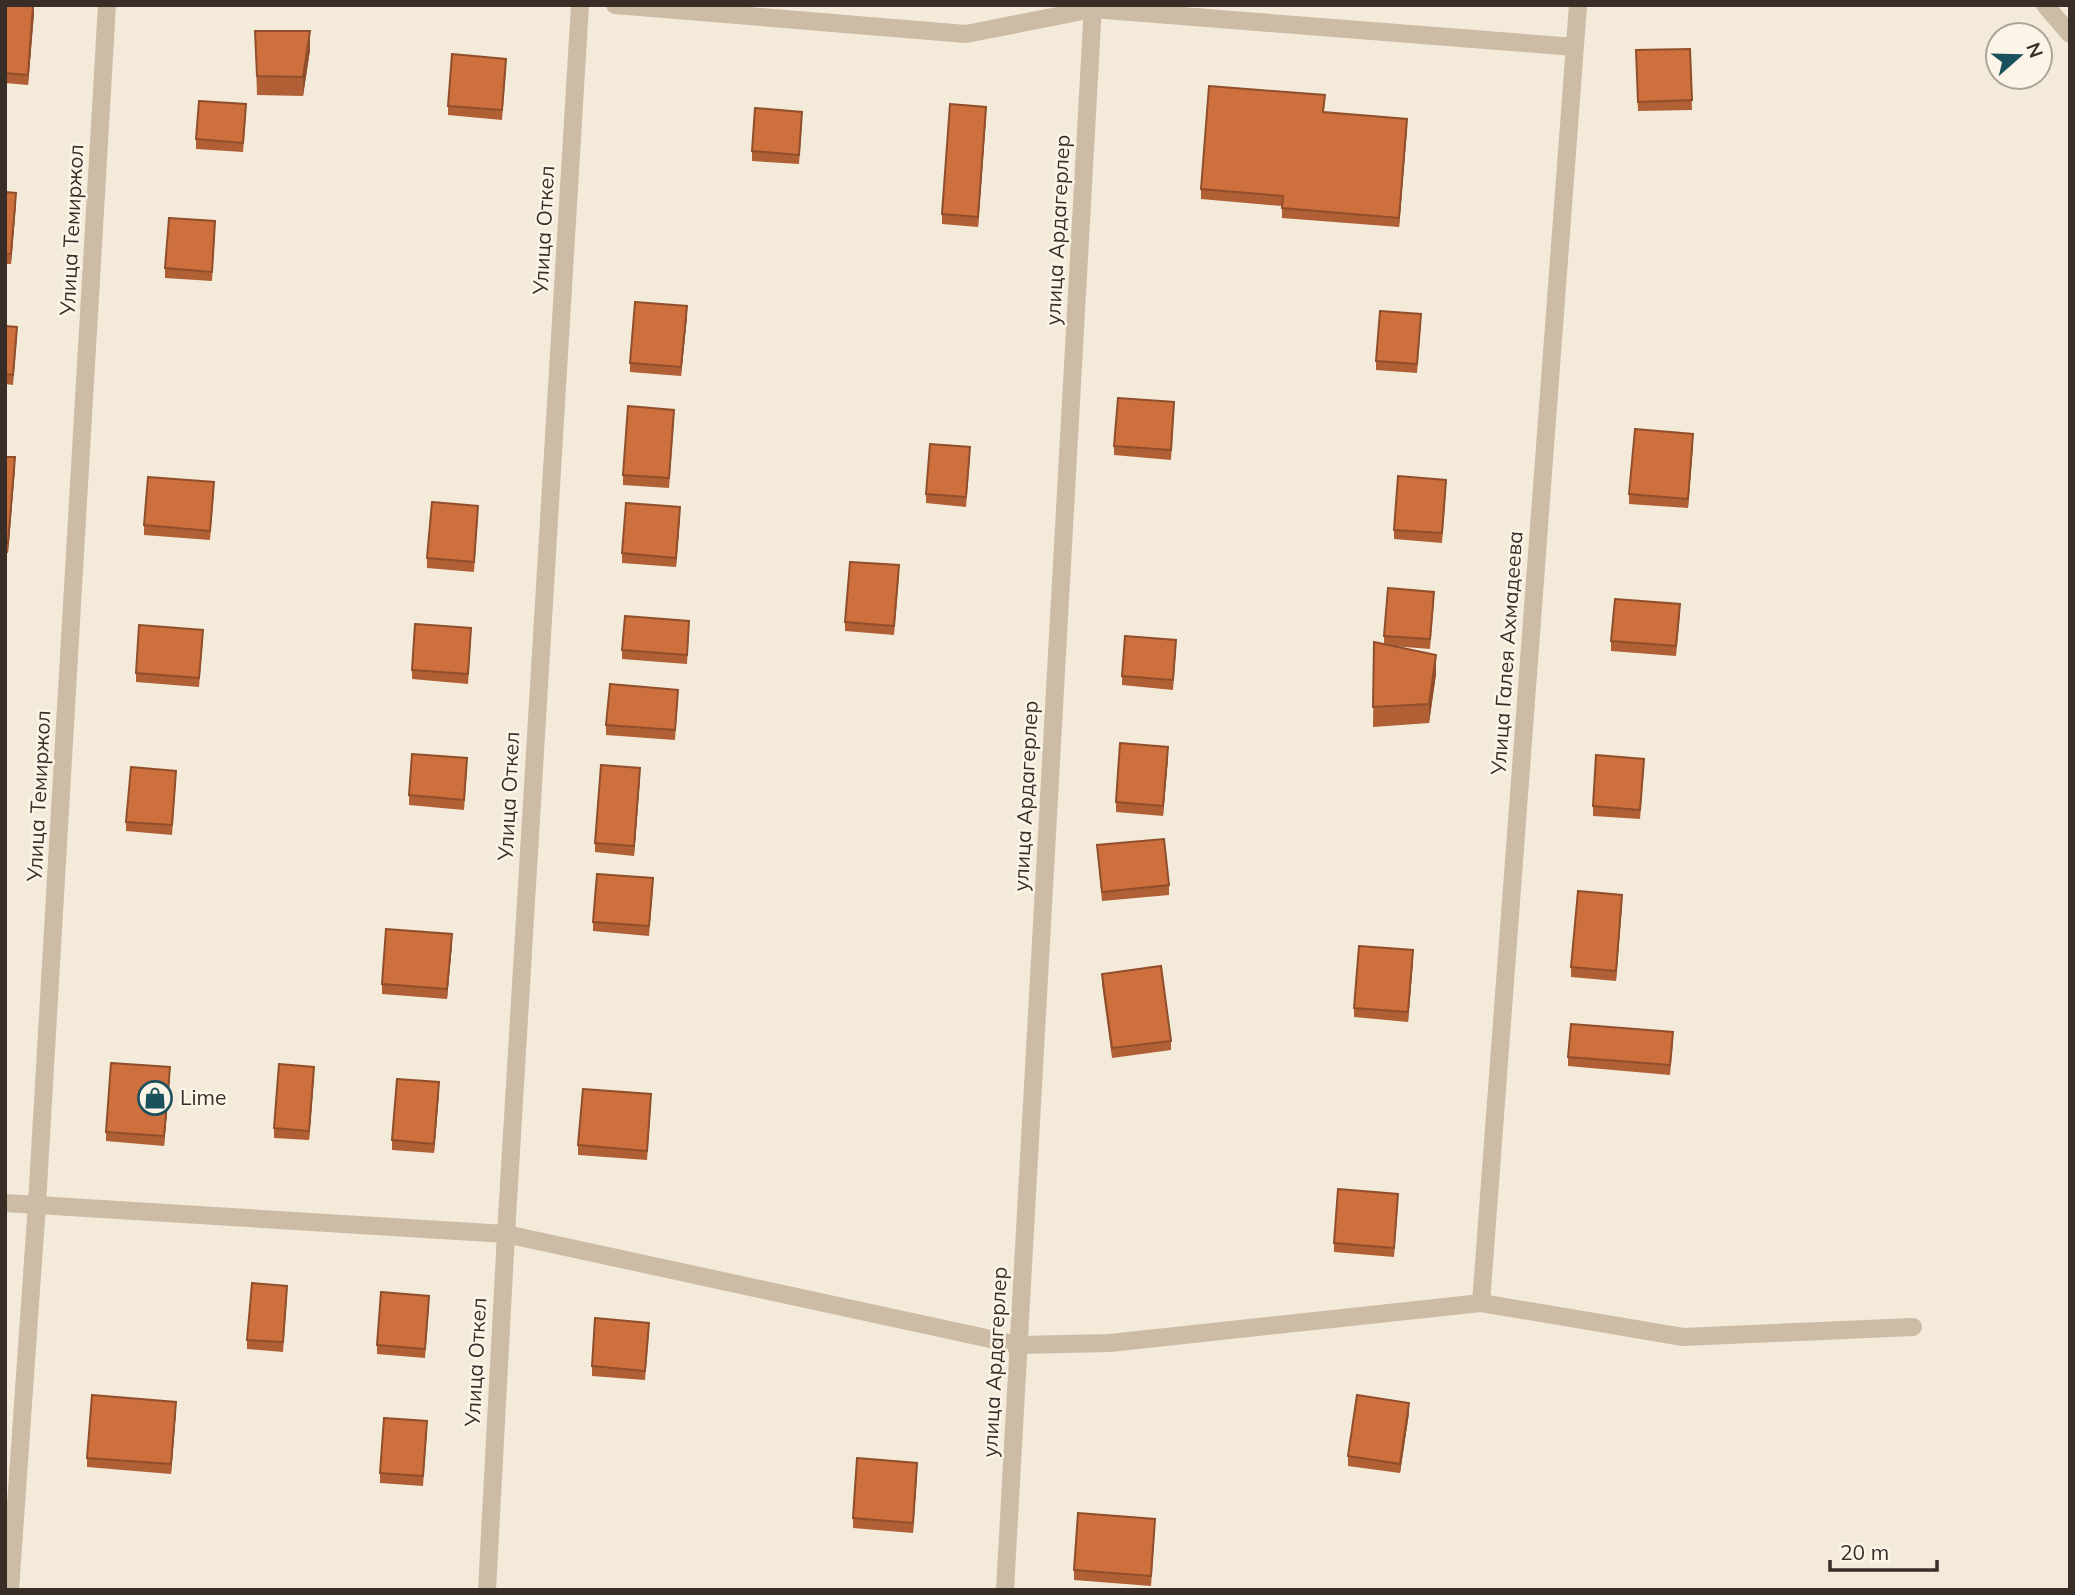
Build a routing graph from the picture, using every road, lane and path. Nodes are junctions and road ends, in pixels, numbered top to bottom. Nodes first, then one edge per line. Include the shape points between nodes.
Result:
1 (107, 5) edge
2 (580, 5) edge
3 (615, 5) edge
4 (1578, 5) edge
5 (2045, 5) edge
6 (1093, 7) edge
7 (2070, 34) edge
8 (1575, 47) junction
9 (5, 1203) edge
10 (37, 1204) junction
11 (506, 1234) junction
12 (1481, 1303) junction
13 (1913, 1328) dead end
14 (1018, 1345) junction
15 (10, 1590) edge
16 (487, 1590) edge
17 (1005, 1590) edge

1 - 10 street, Улица Темиржол
2 - 11 street, Улица Откел
3 - 6 street via 966,34
4 - 8 street, Улица Галея Ахмадеева
5 - 7 street
6 - 8 street
6 - 14 street, улица Ардагерлер
8 - 12 street, Улица Галея Ахмадеева
9 - 10 street
10 - 11 street
10 - 15 street, Улица Темиржол
11 - 14 street
11 - 16 street, Улица Откел
12 - 13 street via 1683,1337
12 - 14 street via 1110,1343
14 - 17 street, улица Ардагерлер

